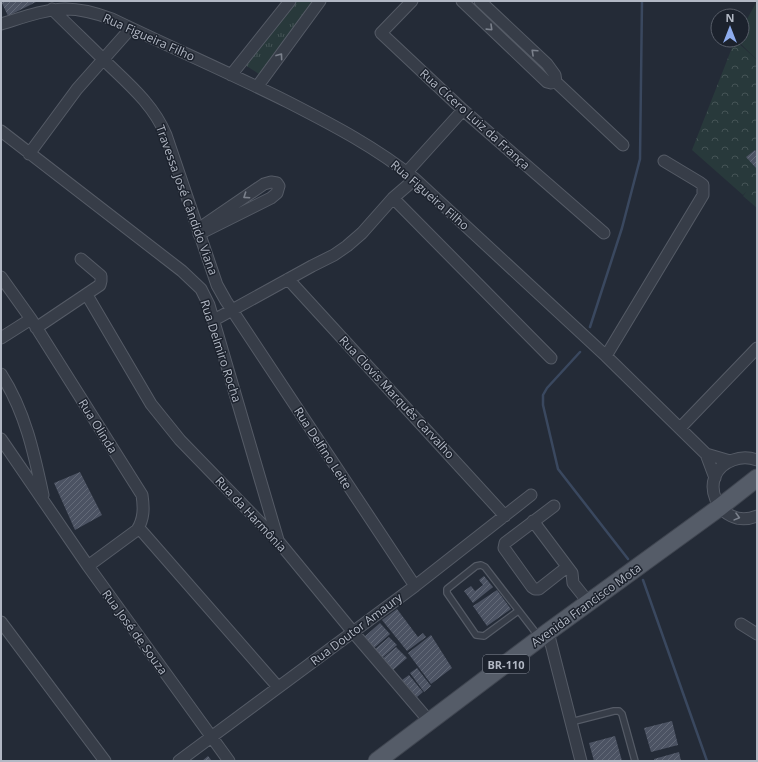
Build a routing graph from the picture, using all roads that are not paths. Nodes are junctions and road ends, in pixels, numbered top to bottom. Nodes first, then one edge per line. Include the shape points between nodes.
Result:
1 (88, 1) edge
2 (290, 1) edge
3 (320, 1) edge
4 (412, 1) edge
5 (462, 1) edge
6 (480, 1) edge
7 (52, 9) junction
8 (81, 10) junction
9 (1, 24) edge
10 (131, 28) junction
11 (104, 59) junction
12 (232, 75) junction
13 (556, 82) junction
14 (257, 87) junction
15 (463, 110) junction
16 (1, 131) edge
17 (623, 145) dead end
18 (29, 154) junction
19 (664, 161) dead end
20 (411, 176) junction
21 (393, 198) junction
22 (198, 232) junction
23 (604, 233) dead end
24 (80, 259) dead end
25 (1, 277) edge
26 (288, 279) junction
27 (87, 295) junction
28 (232, 309) junction
29 (214, 320) junction
30 (33, 323) junction
31 (1, 338) edge
32 (757, 348) edge
33 (606, 356) junction
34 (551, 358) dead end
35 (1, 374) edge
36 (680, 428) junction
37 (1, 440) edge
38 (706, 454) junction
39 (757, 460) edge
40 (730, 461) junction
41 (715, 478) junction
42 (757, 478) edge
43 (532, 495) dead end
44 (44, 501) junction
45 (554, 506) dead end
46 (720, 507) junction
47 (505, 516) junction
48 (757, 516) edge
49 (533, 521) junction
50 (139, 528) junction
51 (279, 542) junction
52 (88, 566) junction
53 (567, 567) junction
54 (558, 575) junction
55 (573, 583) junction
56 (414, 586) junction
57 (589, 603) junction
58 (518, 611) junction
59 (1, 622) edge
60 (741, 624) dead end
61 (353, 632) junction
62 (757, 634) edge
63 (544, 635) junction
64 (278, 686) junction
65 (430, 722) junction
66 (571, 722) junction
67 (210, 737) junction
68 (105, 761) edge
69 (179, 761) edge
70 (229, 761) edge
71 (377, 761) edge
72 (581, 761) edge
73 (635, 761) edge

1 - 8 street
2 - 12 street
14 -> 3 street
4 - 15 street, Rua Cícero Luiz da França via 381,33
5 -> 13 street via 547,82
13 -> 6 street via 556,75 547,64
7 - 8 street, Rua Figueira Filho
7 - 9 street, Rua Figueira Filho
7 - 11 street, Travessa José Cândido Viana
8 - 10 street, Rua Figueira Filho via 100,14
10 - 11 street
10 - 12 street, Rua Figueira Filho
11 - 18 street via 77,89
11 - 22 street, Travessa José Cândido Viana via 140,95 161,124
12 - 14 street, Rua Figueira Filho
13 - 17 street
14 - 20 street, Rua Figueira Filho via 335,126
15 - 20 street
15 - 23 street, Rua Cícero Luiz da França
16 - 18 street, Rua Delmiro Rocha
18 - 29 street, Rua Delmiro Rocha via 182,271 201,289
19 - 33 street via 700,182 703,185 703,195
20 - 21 street
20 - 33 street, Rua Figueira Filho
21 - 26 street via 347,246
21 - 34 street
22 -> 22 street via 271,198 280,186 271,182 264,184
22 - 28 street, Travessa José Cândido Viana via 217,285
24 - 27 street via 101,276 100,285
25 - 30 street, Rua Olinda
26 - 28 street
26 - 47 street, Rua Clovis Marquês Carvalho
27 - 30 street
27 - 51 street, Rua da Harmônia via 151,404 180,440
28 - 29 street
28 - 56 street, Rua Delfino Leite
29 - 51 street, Rua Delmiro Rocha
30 - 31 street
30 - 50 street, Rua Olinda via 142,495 144,504
32 - 36 street
33 - 36 street, Rua Figueira Filho
35 - 44 street, Rua José de Souza via 25,423
36 - 38 street, Rua Figueira Filho
37 - 44 street, Rua José de Souza
38 - 40 street, Rua Figueira Filho
38 - 41 street, Rua Figueira Filho
39 - 40 street via 746,457
40 - 41 street via 718,471
41 - 46 street via 713,493
42 - 46 main road, Avenida Francisco Mota / BR-110
43 - 47 street, Rua Doutor Amaury
44 - 52 street, Rua José de Souza
45 - 49 street
46 -> 48 street via 734,517 743,519
46 - 57 main road, Avenida Francisco Mota / BR-110
47 - 56 street, Rua Doutor Amaury
49 - 53 street
49 - 54 street via 505,543 504,548 534,589 539,589
50 - 52 street
50 - 64 street
51 - 61 street, Rua da Harmônia
52 - 67 street, Rua José de Souza
53 - 54 street
53 - 55 street via 572,573
54 - 55 street via 562,580
55 - 57 street
56 - 61 street, Rua Doutor Amaury
57 - 63 main road, Avenida Francisco Mota / BR-110
58 - 58 lane via 484,636 476,635 447,593 447,589 476,566 481,565
58 - 63 lane
59 - 68 street
60 - 62 street
61 - 64 street, Rua Doutor Amaury
61 - 65 street, Rua da Harmônia
63 - 65 main road, Avenida Francisco Mota / BR-110
63 - 66 street
64 - 67 street, Rua Doutor Amaury
65 - 71 main road, Avenida Francisco Mota / BR-110
66 - 72 street
66 - 73 lane via 619,711
67 - 69 street, Rua Doutor Amaury
67 - 70 street, Rua José de Souza

